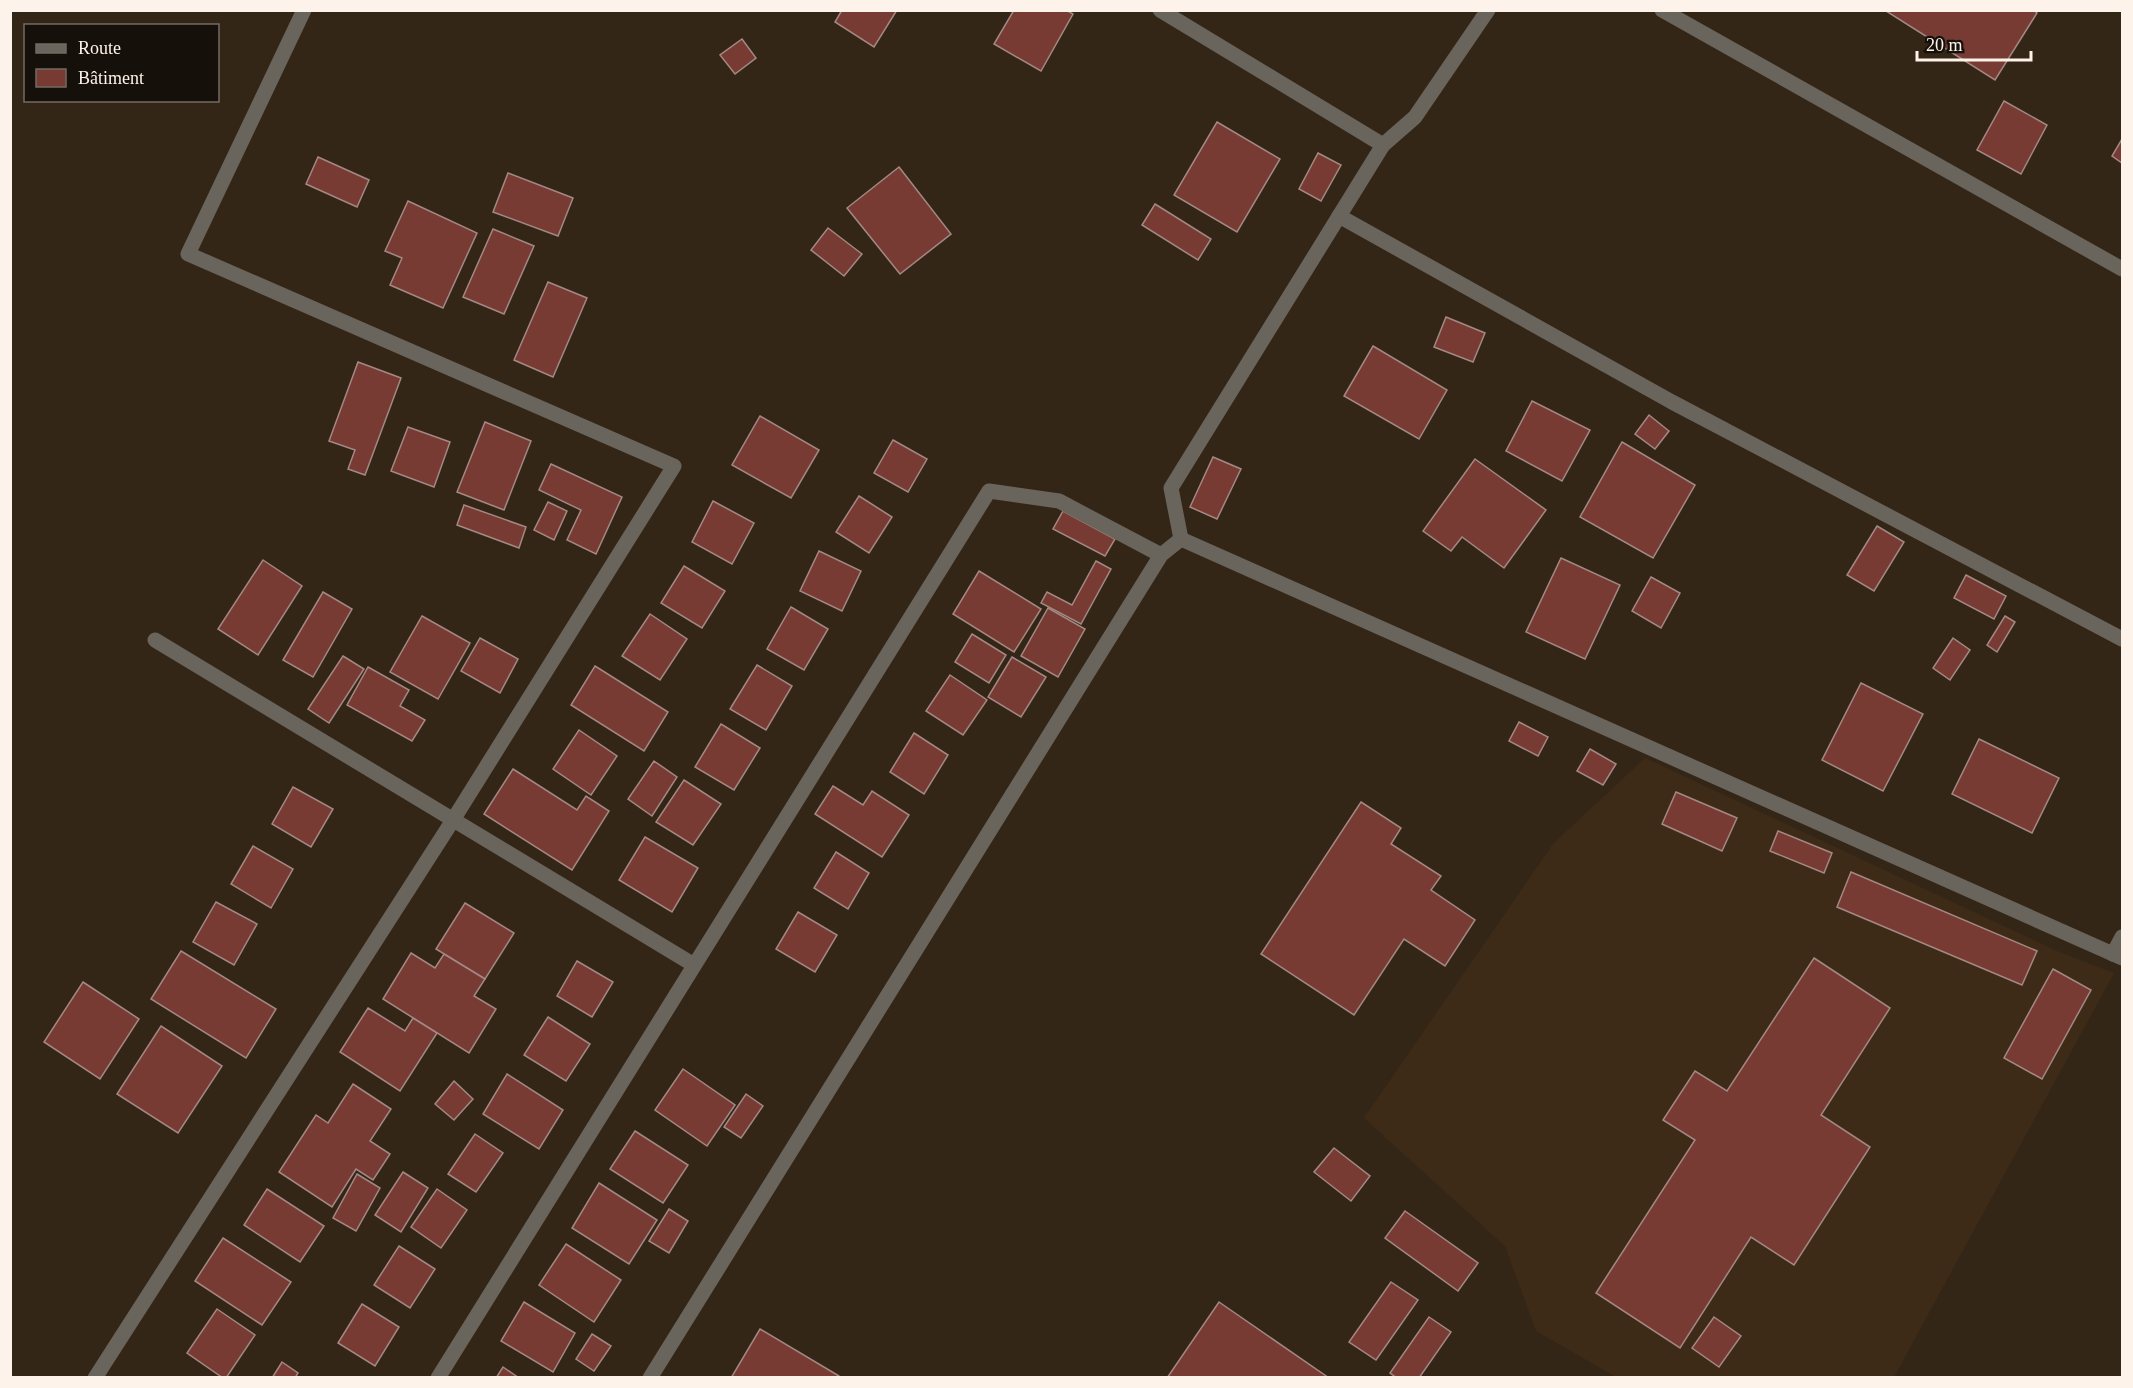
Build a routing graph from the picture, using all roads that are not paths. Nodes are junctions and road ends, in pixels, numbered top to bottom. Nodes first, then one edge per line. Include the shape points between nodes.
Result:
1 (304, 10) edge
2 (1160, 10) edge
3 (1488, 10) edge
4 (1662, 10) edge
5 (1383, 145) junction
6 (1339, 216) junction
7 (2122, 269) edge
8 (1181, 539) junction
9 (1161, 555) junction
10 (2122, 639) edge
11 (155, 640) dead end
12 (453, 820) junction
13 (2122, 937) edge
14 (2118, 956) edge
15 (694, 965) junction
16 (95, 1377) edge
17 (438, 1377) edge
18 (650, 1377) edge

1 - 12 street via 188,254 674,466
2 - 5 street
3 - 5 street via 1415,117
4 - 7 street
5 - 6 street
6 - 8 street via 1171,488
6 - 10 street via 1672,402
8 - 9 street
8 - 14 street
9 - 15 street via 1059,501 989,491
9 - 18 street
11 - 12 street
12 - 15 street
12 - 16 street
13 - 14 street
15 - 17 street

